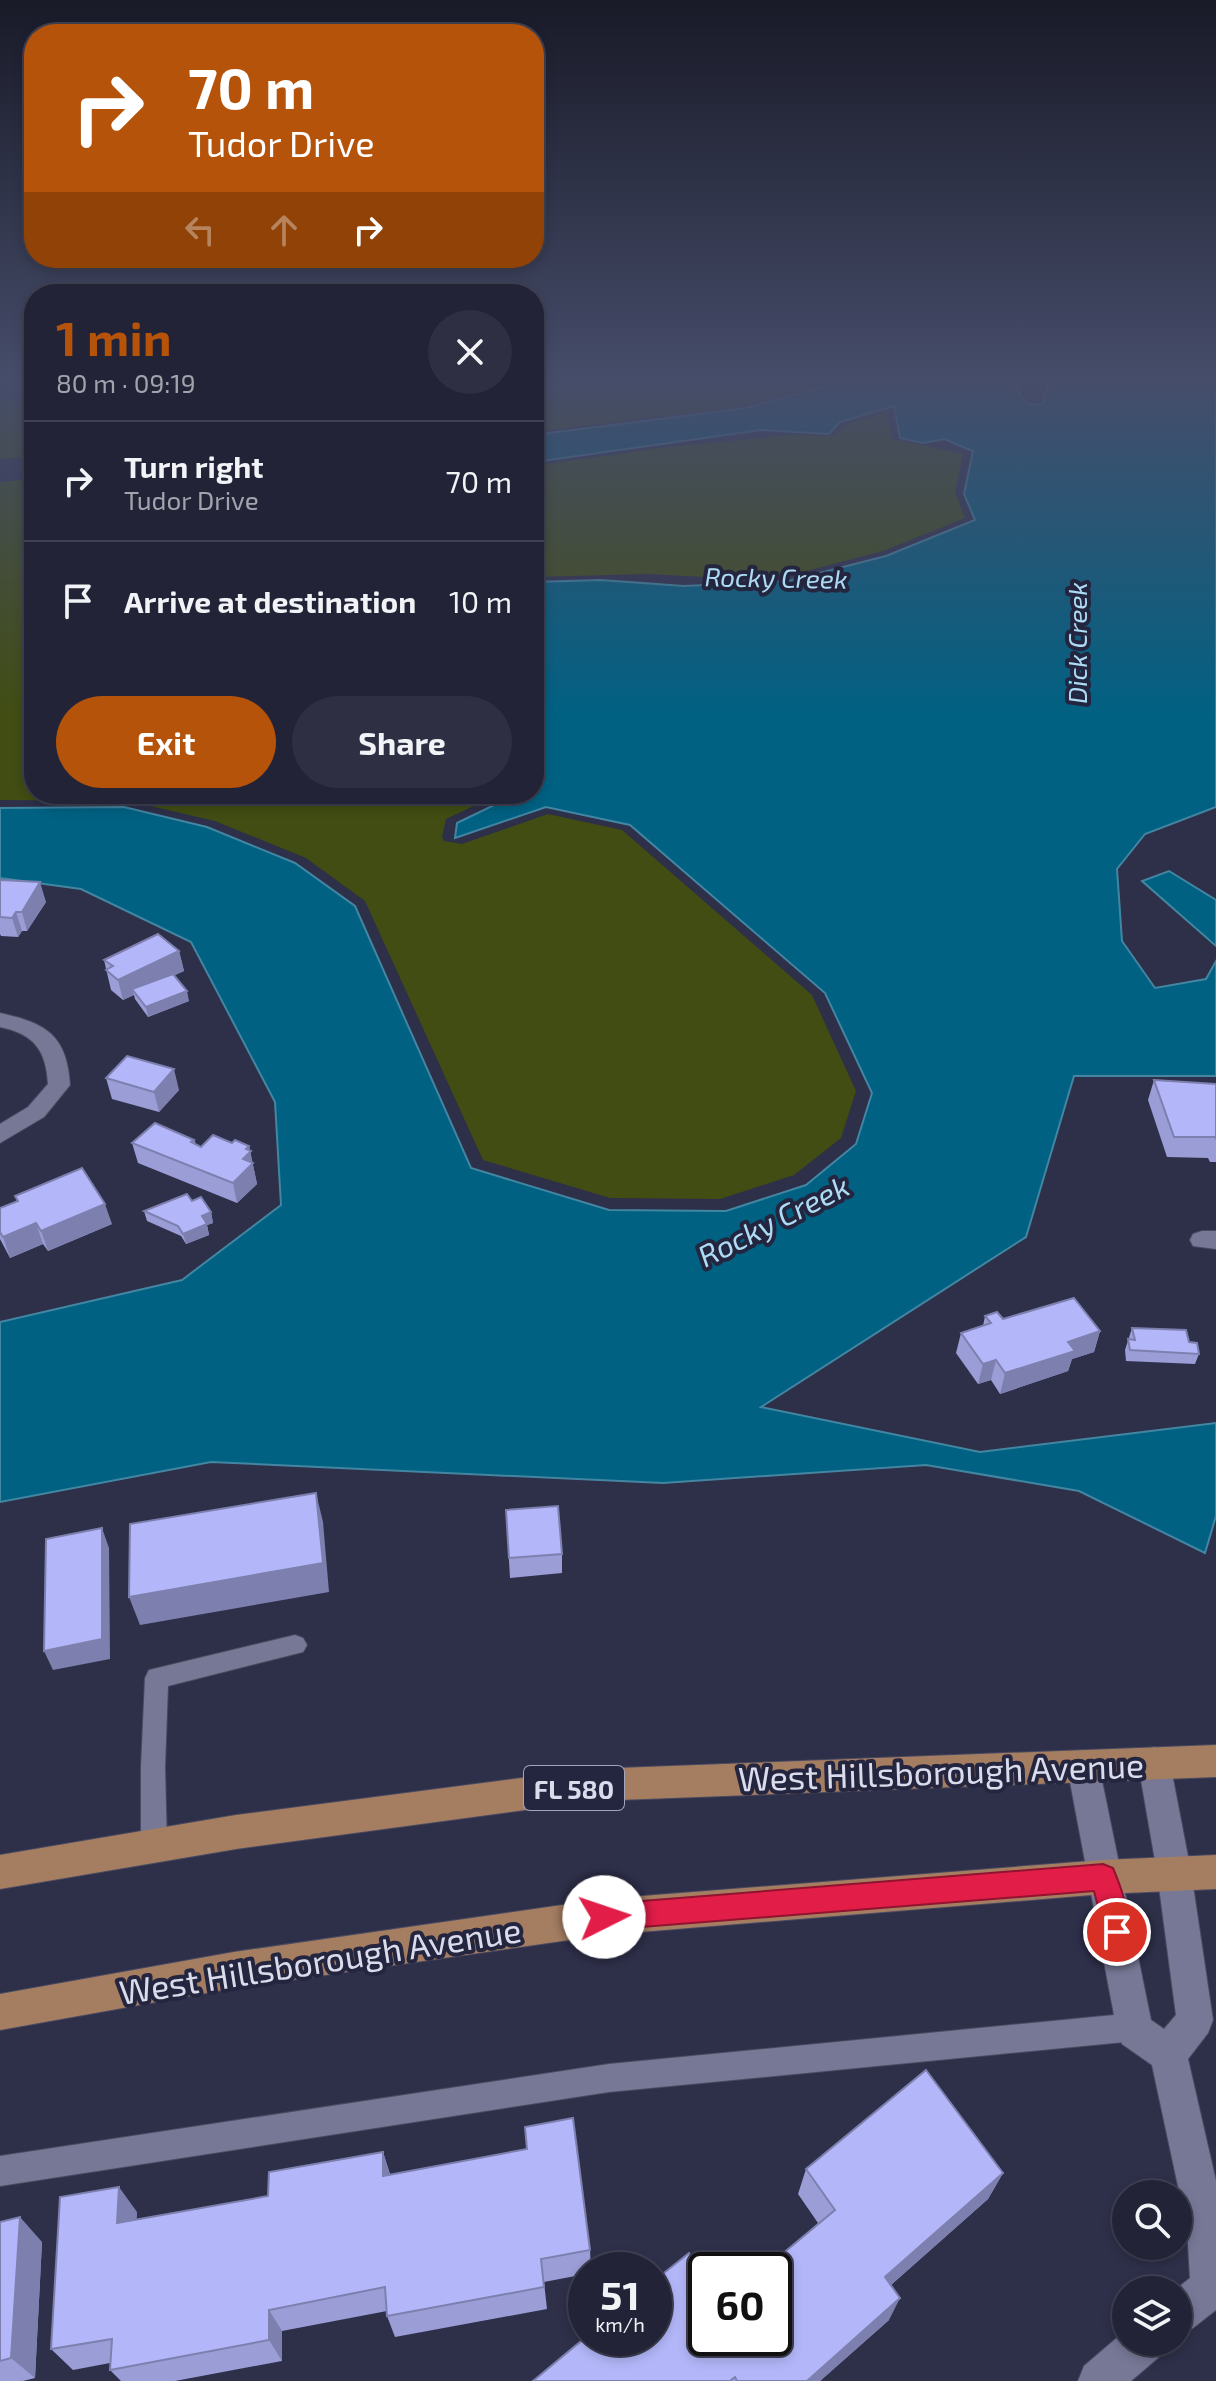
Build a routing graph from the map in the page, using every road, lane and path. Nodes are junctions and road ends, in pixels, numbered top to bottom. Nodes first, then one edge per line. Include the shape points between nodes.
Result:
1 (0, 1020) edge
2 (0, 1135) edge
3 (295, 1645) dead end
4 (1216, 1761) edge
5 (1154, 1763) junction
6 (1083, 1766) junction
7 (154, 1846) junction
8 (0, 1872) edge
9 (1174, 1872) junction
10 (1216, 1872) edge
11 (1103, 1877) junction
12 (1205, 2007) edge
13 (0, 2012) edge
14 (1135, 2027) junction
15 (1168, 2054) junction
16 (0, 2171) edge
17 (1214, 2284) edge
18 (1192, 2302) edge
19 (1128, 2356) edge
20 (1099, 2381) edge

1 - 2 street via 34,1028 51,1043 59,1061 59,1085 36,1112
3 - 7 lane via 157,1678
4 - 5 main road, West Hillsborough Avenue / FL 580
5 - 6 main road, West Hillsborough Avenue / FL 580
5 - 9 street
6 - 7 main road, West Hillsborough Avenue / FL 580 via 592,1785
6 - 11 street
7 - 8 main road, West Hillsborough Avenue / FL 580
9 - 10 main road, West Hillsborough Avenue
9 - 11 main road, West Hillsborough Avenue
9 - 12 street
11 - 13 main road, West Hillsborough Avenue via 604,1917 234,1970
11 - 14 street
12 - 15 street
14 - 15 street
14 - 16 lane via 609,2078
15 - 17 street via 1207,2228
17 - 18 street
19 - 20 street

